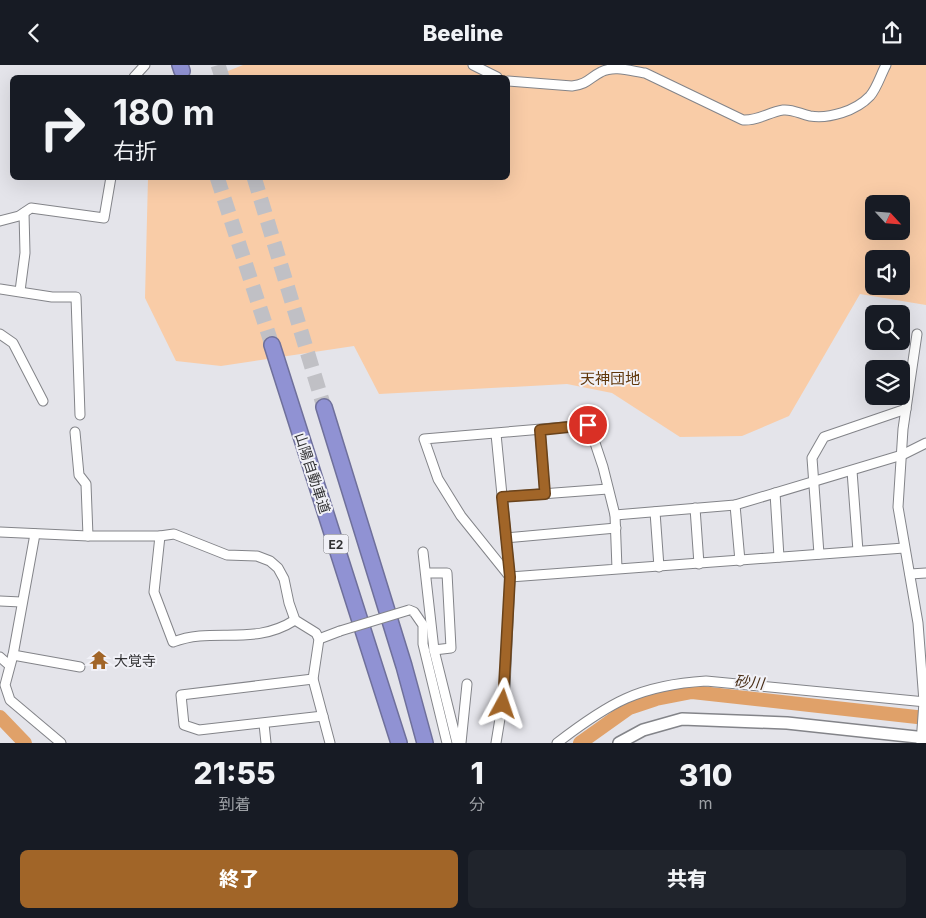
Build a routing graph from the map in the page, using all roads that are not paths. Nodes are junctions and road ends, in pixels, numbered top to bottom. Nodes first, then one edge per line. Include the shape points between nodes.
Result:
1 (145, 65) edge
2 (473, 65) edge
3 (886, 65) edge
4 (136, 75) edge
5 (493, 75) edge
6 (510, 82) edge
7 (110, 180) edge
8 (24, 213) junction
9 (0, 221) edge
10 (0, 289) edge
11 (20, 291) junction
12 (0, 334) edge
13 (917, 334) dead end
14 (272, 345) tunnel mouth
15 (43, 401) dead end
16 (324, 407) tunnel mouth
17 (906, 409) junction
18 (80, 415) dead end
19 (540, 430) junction
20 (75, 433) dead end
21 (496, 434) junction
22 (926, 443) edge
23 (902, 455) junction
24 (852, 471) junction
25 (813, 483) junction
26 (608, 489) junction
27 (775, 493) junction
28 (545, 494) junction
29 (502, 497) junction
30 (735, 505) junction
31 (695, 508) junction
32 (655, 512) junction
33 (615, 515) junction
34 (616, 528) junction
35 (0, 532) edge
36 (34, 534) junction
37 (88, 536) junction
38 (160, 536) junction
39 (506, 538) junction
40 (904, 548) junction
41 (858, 551) junction
42 (423, 552) dead end
43 (819, 554) junction
44 (779, 557) junction
45 (740, 561) junction
46 (699, 564) junction
47 (659, 567) junction
48 (617, 569) junction
49 (427, 573) junction
50 (910, 573) junction
51 (926, 573) edge
52 (510, 577) junction
53 (0, 601) edge
54 (21, 602) junction
55 (295, 621) junction
56 (319, 639) junction
57 (434, 650) junction
58 (13, 655) junction
59 (0, 657) edge
60 (9, 665) junction
61 (80, 667) dead end
62 (313, 679) junction
63 (467, 684) dead end
64 (925, 703) edge
65 (323, 716) junction
66 (264, 724) junction
67 (923, 737) edge
68 (61, 743) edge
69 (266, 743) edge
70 (330, 743) edge
71 (400, 743) edge
72 (426, 743) edge
73 (447, 743) edge
74 (459, 743) edge
75 (496, 743) edge
76 (557, 743) edge
77 (619, 743) edge

1 - 4 street
2 - 5 street
3 - 6 street via 870,95 847,110 829,116 809,116 782,110 754,121 743,120 645,73 628,70 600,72 588,82 572,86
7 - 8 street via 104,218 32,208
8 - 9 street
8 - 11 street
10 - 11 street
11 - 18 street via 52,297 76,297
12 - 15 street via 14,343
13 - 17 street
14 - 71 highway, 山陽自動車道 / E2
16 - 72 highway, E2
17 - 23 street
17 - 25 street via 824,437 812,458
19 - 21 street
19 - 26 street via 588,425
19 - 28 street
20 - 37 street via 79,475 86,483
21 - 29 street
21 - 52 street via 424,439 438,479 456,509
22 - 23 street
23 - 24 street
23 - 40 street via 898,507
24 - 25 street
24 - 41 street
25 - 27 street
25 - 43 street
26 - 28 street
26 - 33 street
27 - 30 street
27 - 44 street
28 - 29 street
29 - 39 street
30 - 31 street
30 - 45 street
31 - 32 street
31 - 46 street
32 - 33 street
32 - 47 street
33 - 34 street
34 - 39 street
34 - 48 street
35 - 36 street
36 - 37 street
36 - 54 street
37 - 38 street
38 - 55 street via 174,533 227,555 270,561 284,579
38 - 55 street via 154,592 173,642 208,636 251,636
39 - 52 street
40 - 41 street
40 - 50 street
41 - 43 street
42 - 49 street
43 - 44 street
44 - 45 street
45 - 46 street
46 - 47 street
47 - 48 street
48 - 52 street
49 - 57 street
49 - 57 street via 447,573 451,648
50 - 51 street
50 - 64 street
52 - 75 street via 506,688
53 - 54 street
54 - 58 street
55 - 56 street via 316,633
56 - 62 street
56 - 73 street, bridge via 409,610 414,612 423,625 423,644
57 - 74 street
58 - 60 street
58 - 61 street
59 - 60 street
60 - 68 street via 5,685 10,700
62 - 65 street
62 - 66 street via 181,695 184,725 199,730
63 - 74 street
64 - 67 street
64 - 76 street via 706,681 685,682 660,685 618,701 594,714
65 - 66 street
65 - 70 street
66 - 69 street
67 - 77 street via 787,723 682,719 643,730

